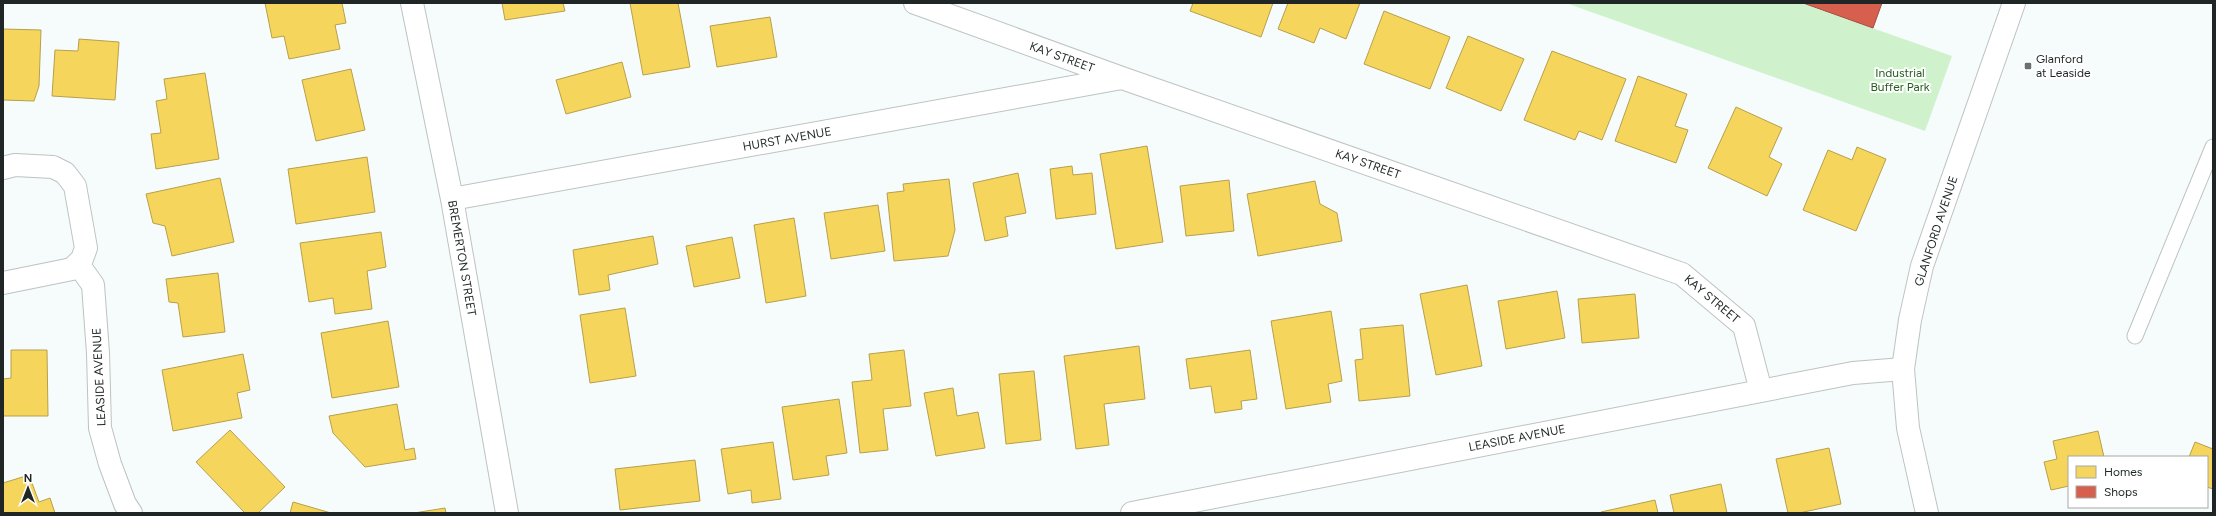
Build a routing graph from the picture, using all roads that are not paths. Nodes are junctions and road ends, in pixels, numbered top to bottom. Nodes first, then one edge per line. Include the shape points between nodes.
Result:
1 (412, 3) edge
2 (915, 3) edge
3 (2014, 3) edge
4 (1122, 78) junction
5 (2213, 147) edge
6 (3, 168) edge
7 (452, 199) junction
8 (78, 264) junction
9 (3, 283) edge
10 (2135, 336) dead end
11 (1903, 369) junction
12 (1761, 391) junction
13 (131, 513) edge
14 (507, 513) edge
15 (1132, 513) edge
16 (1927, 513) edge

1 - 7 street, BREMERTON STREET
2 - 4 street, KAY STREET
3 - 11 street, GLANFORD AVENUE via 1922,266 1910,320
4 - 7 street, HURST AVENUE
4 - 12 street, KAY STREET via 1682,274 1744,326
5 - 10 lane
6 - 8 street via 15,165 53,167 65,174 75,186 86,248
7 - 14 street, BREMERTON STREET
8 - 9 street via 72,269 53,274
8 - 13 street, LEASIDE AVENUE via 93,285 100,428 110,464
11 - 12 street, LEASIDE AVENUE via 1853,373
11 - 16 street, GLANFORD AVENUE via 1908,428
12 - 15 street, LEASIDE AVENUE

